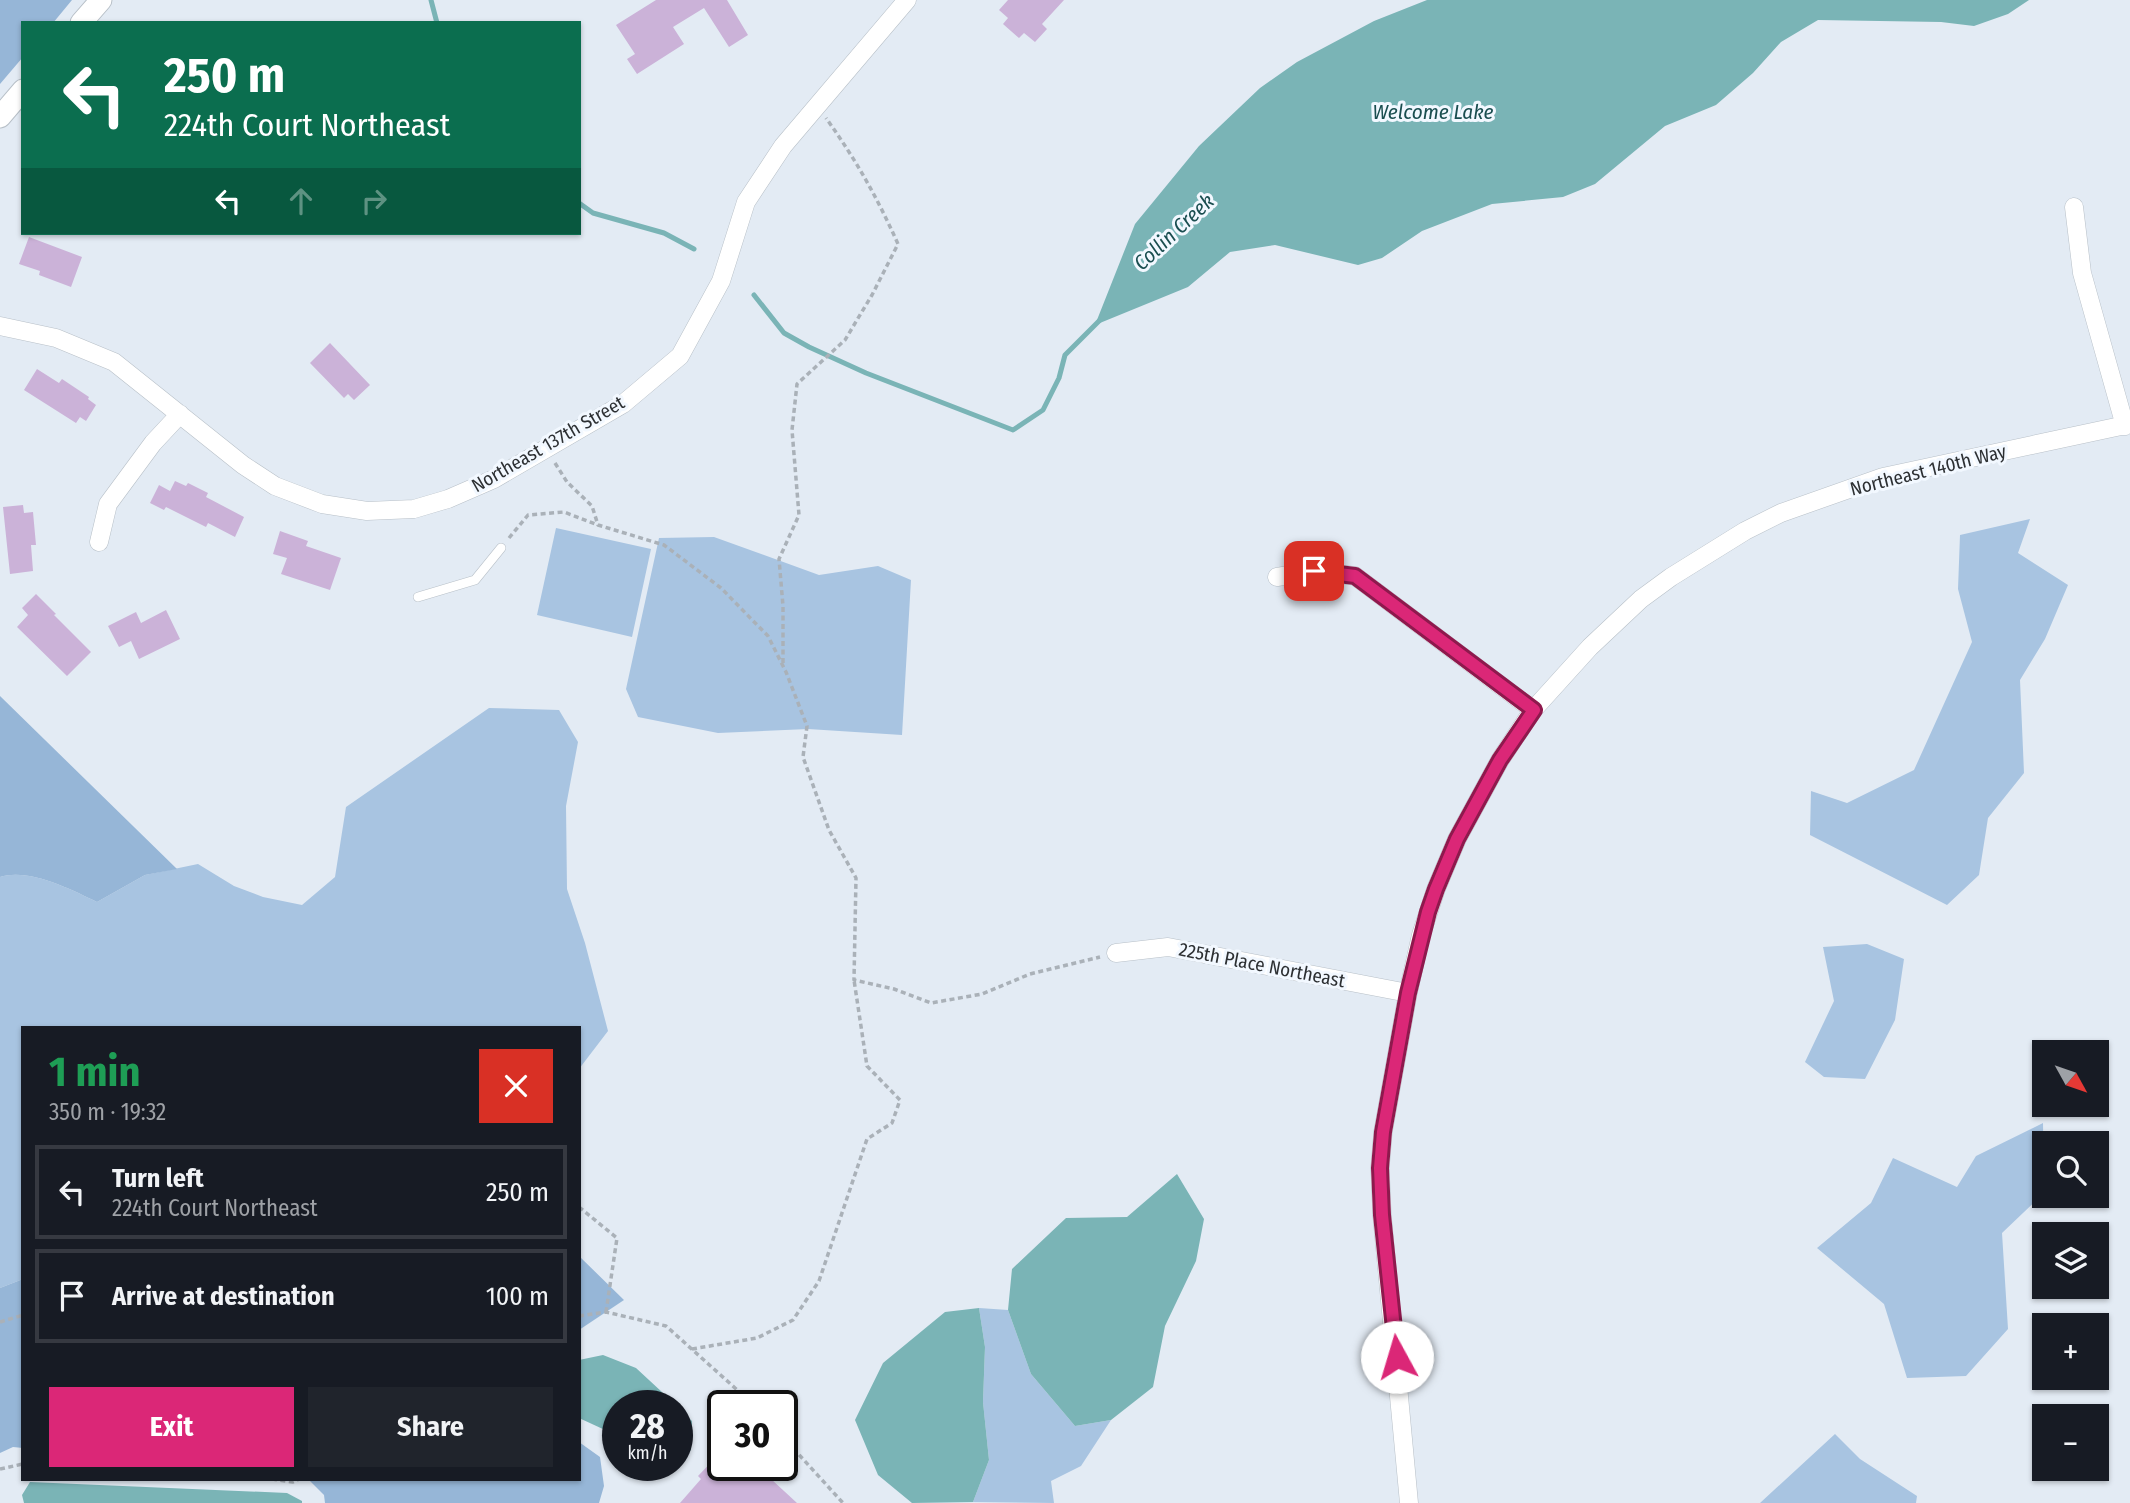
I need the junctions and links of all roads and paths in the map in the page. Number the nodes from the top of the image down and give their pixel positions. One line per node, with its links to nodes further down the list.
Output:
1 (101, 0): 3 (street)
2 (907, 0): 5 (street, Northeast 137th Street)
3 (83, 21)
4 (21, 92): 6 (street)
5 (817, 106): 11 (street, Northeast 137th Street); 17 (path)
6 (0, 117)
7 (2074, 207): 10 (street)
8 (0, 326): 9 (street, Northeast 137th Street)
9 (180, 414): 11 (street, Northeast 137th Street); 13 (street)
10 (2127, 425): 18 (street, Northeast 140th Way)
11 (547, 449): 12 (path)
12 (598, 525): 14 (path); 17 (path)
13 (99, 542)
14 (501, 548): 16 (lane)
15 (1277, 577): 18 (street)
16 (418, 597)
17 (783, 666): 20 (path)
18 (1534, 710): 21 (street, Northeast 140th Way)
19 (1116, 953): 20 (path); 21 (street, 225th Place Northeast)
20 (854, 980): 27 (path)
21 (1408, 993): 33 (street, Northeast 140th Way)
22 (581, 1209): 23 (path)
23 (606, 1312): 25 (path); 27 (path)
24 (21, 1316): 26 (path)
25 (581, 1316)
26 (0, 1322)
27 (692, 1349): 28 (path)
28 (737, 1390)
29 (798, 1454): 32 (path)
30 (21, 1464): 31 (path)
31 (0, 1469)
32 (843, 1503)
33 (1409, 1503)

